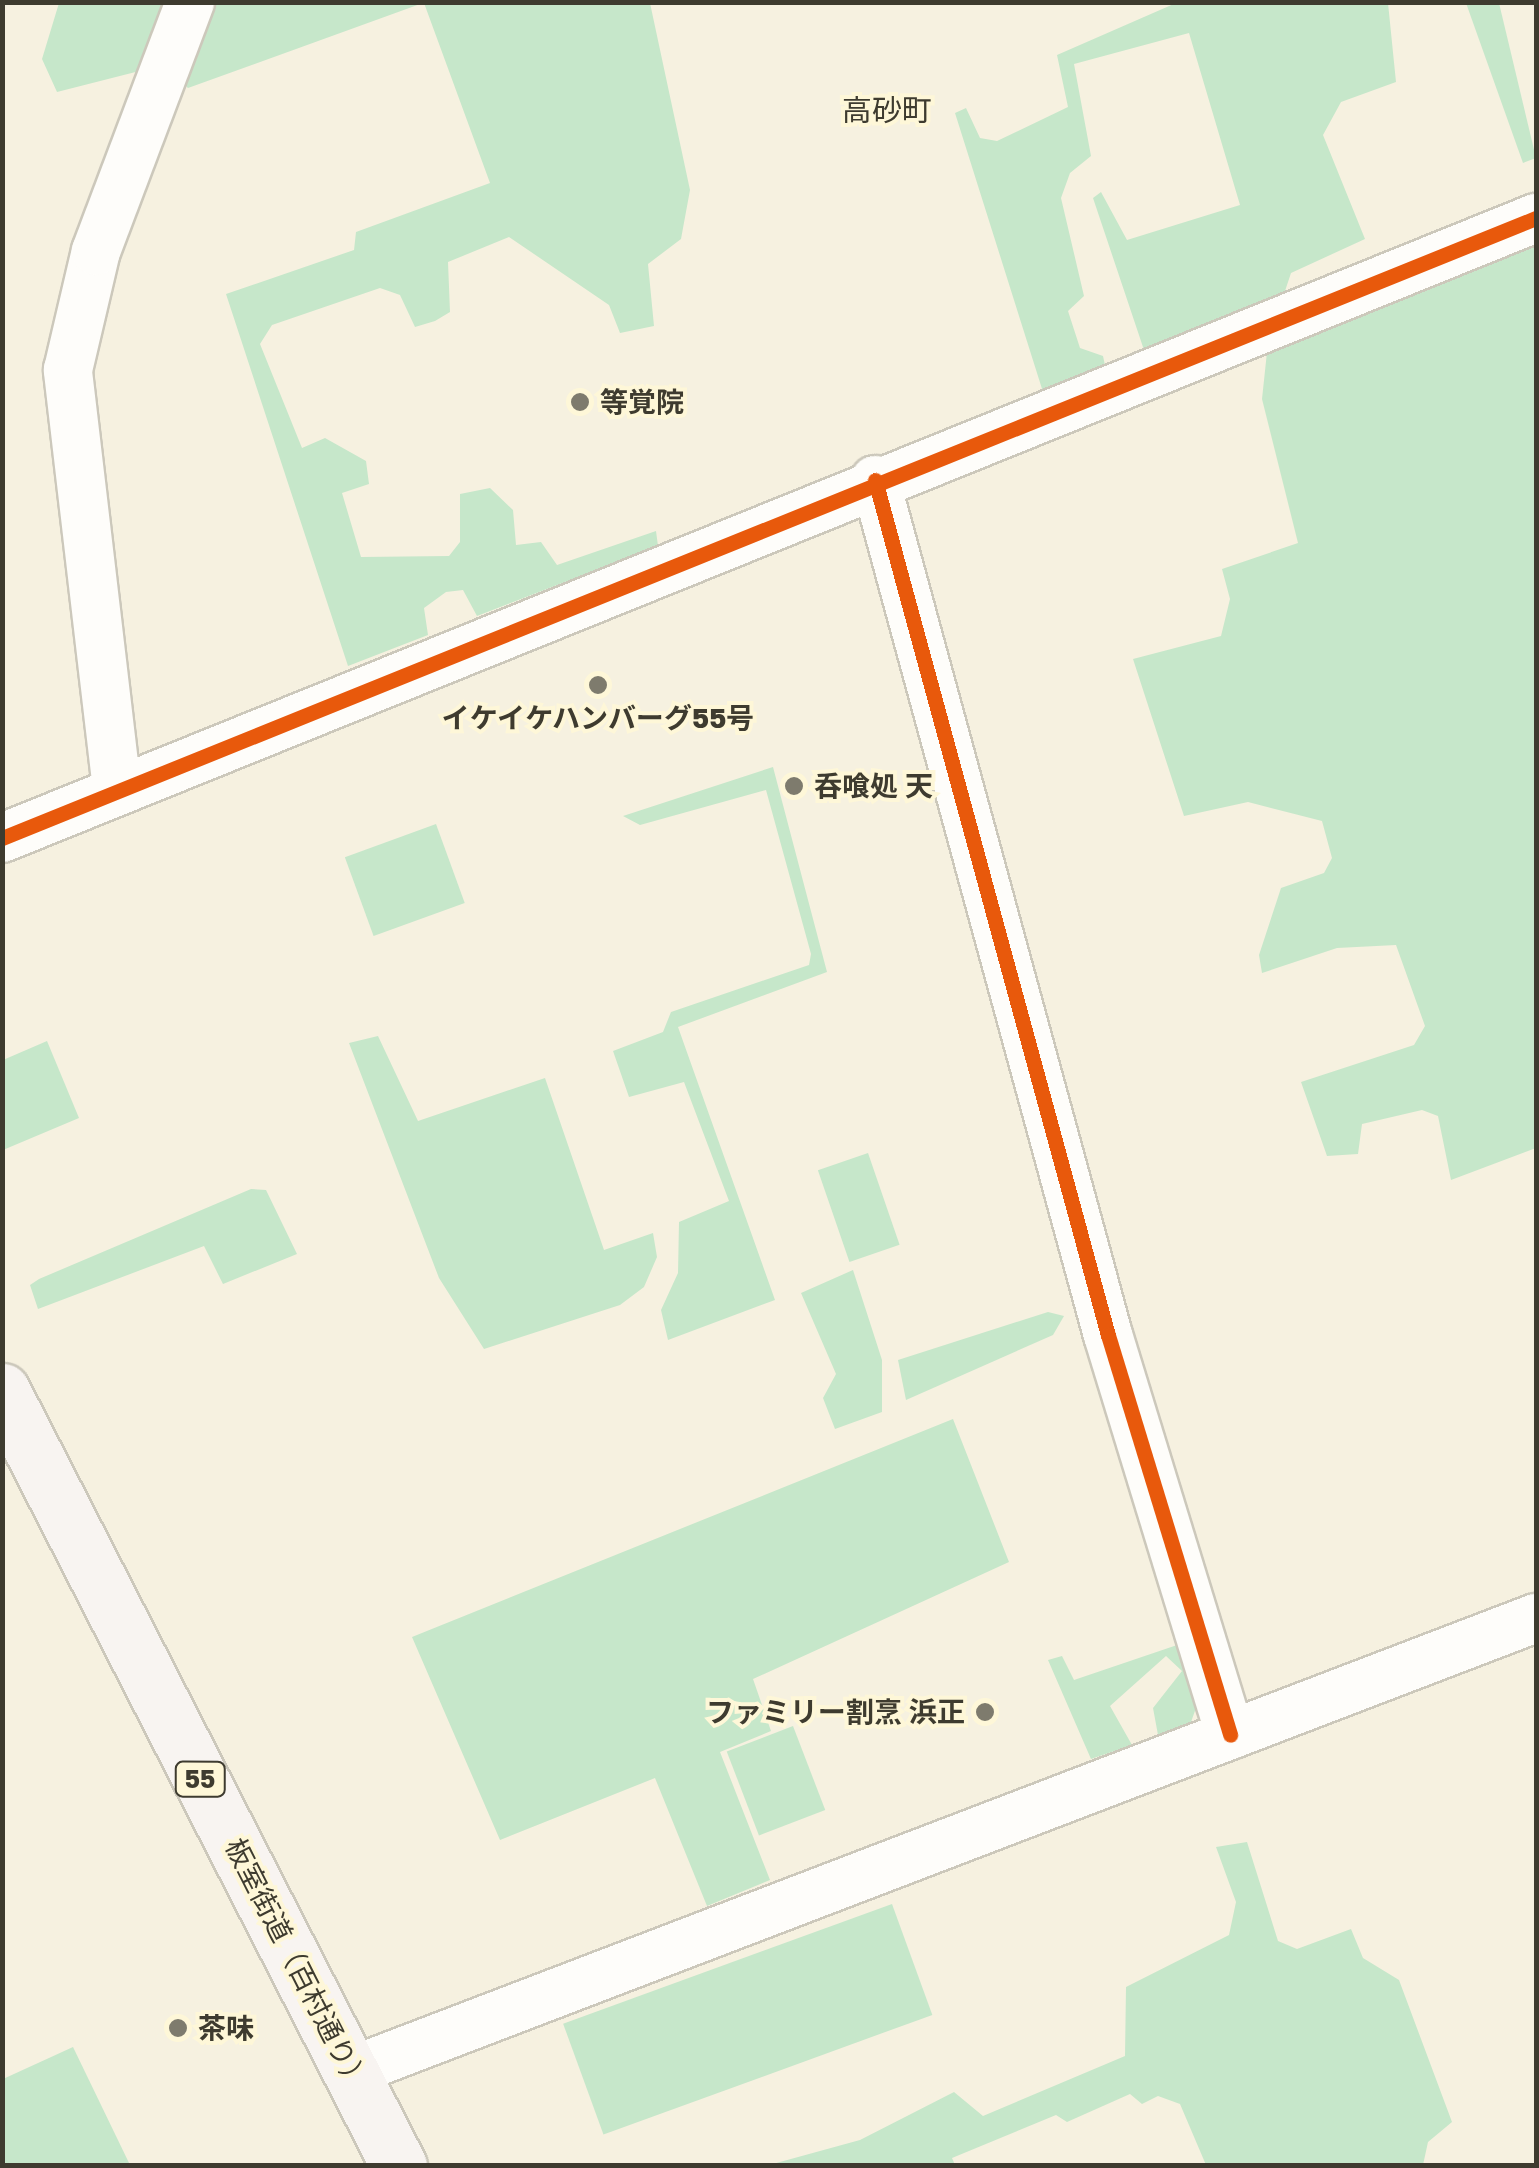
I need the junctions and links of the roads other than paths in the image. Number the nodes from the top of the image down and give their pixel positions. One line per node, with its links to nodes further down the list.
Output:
1 (190, 2): 4 (street)
2 (1536, 218): 3 (street)
3 (875, 480): 4 (street); 8 (street)
4 (117, 788): 5 (street)
5 (2, 838)
6 (2, 1391): 9 (main road, 板室街道（百村通り） / 55)
7 (1536, 1618): 8 (street)
8 (1230, 1735): 9 (street)
9 (352, 2070): 10 (main road, 板室街道（百村通り） / 55)
10 (400, 2166)

